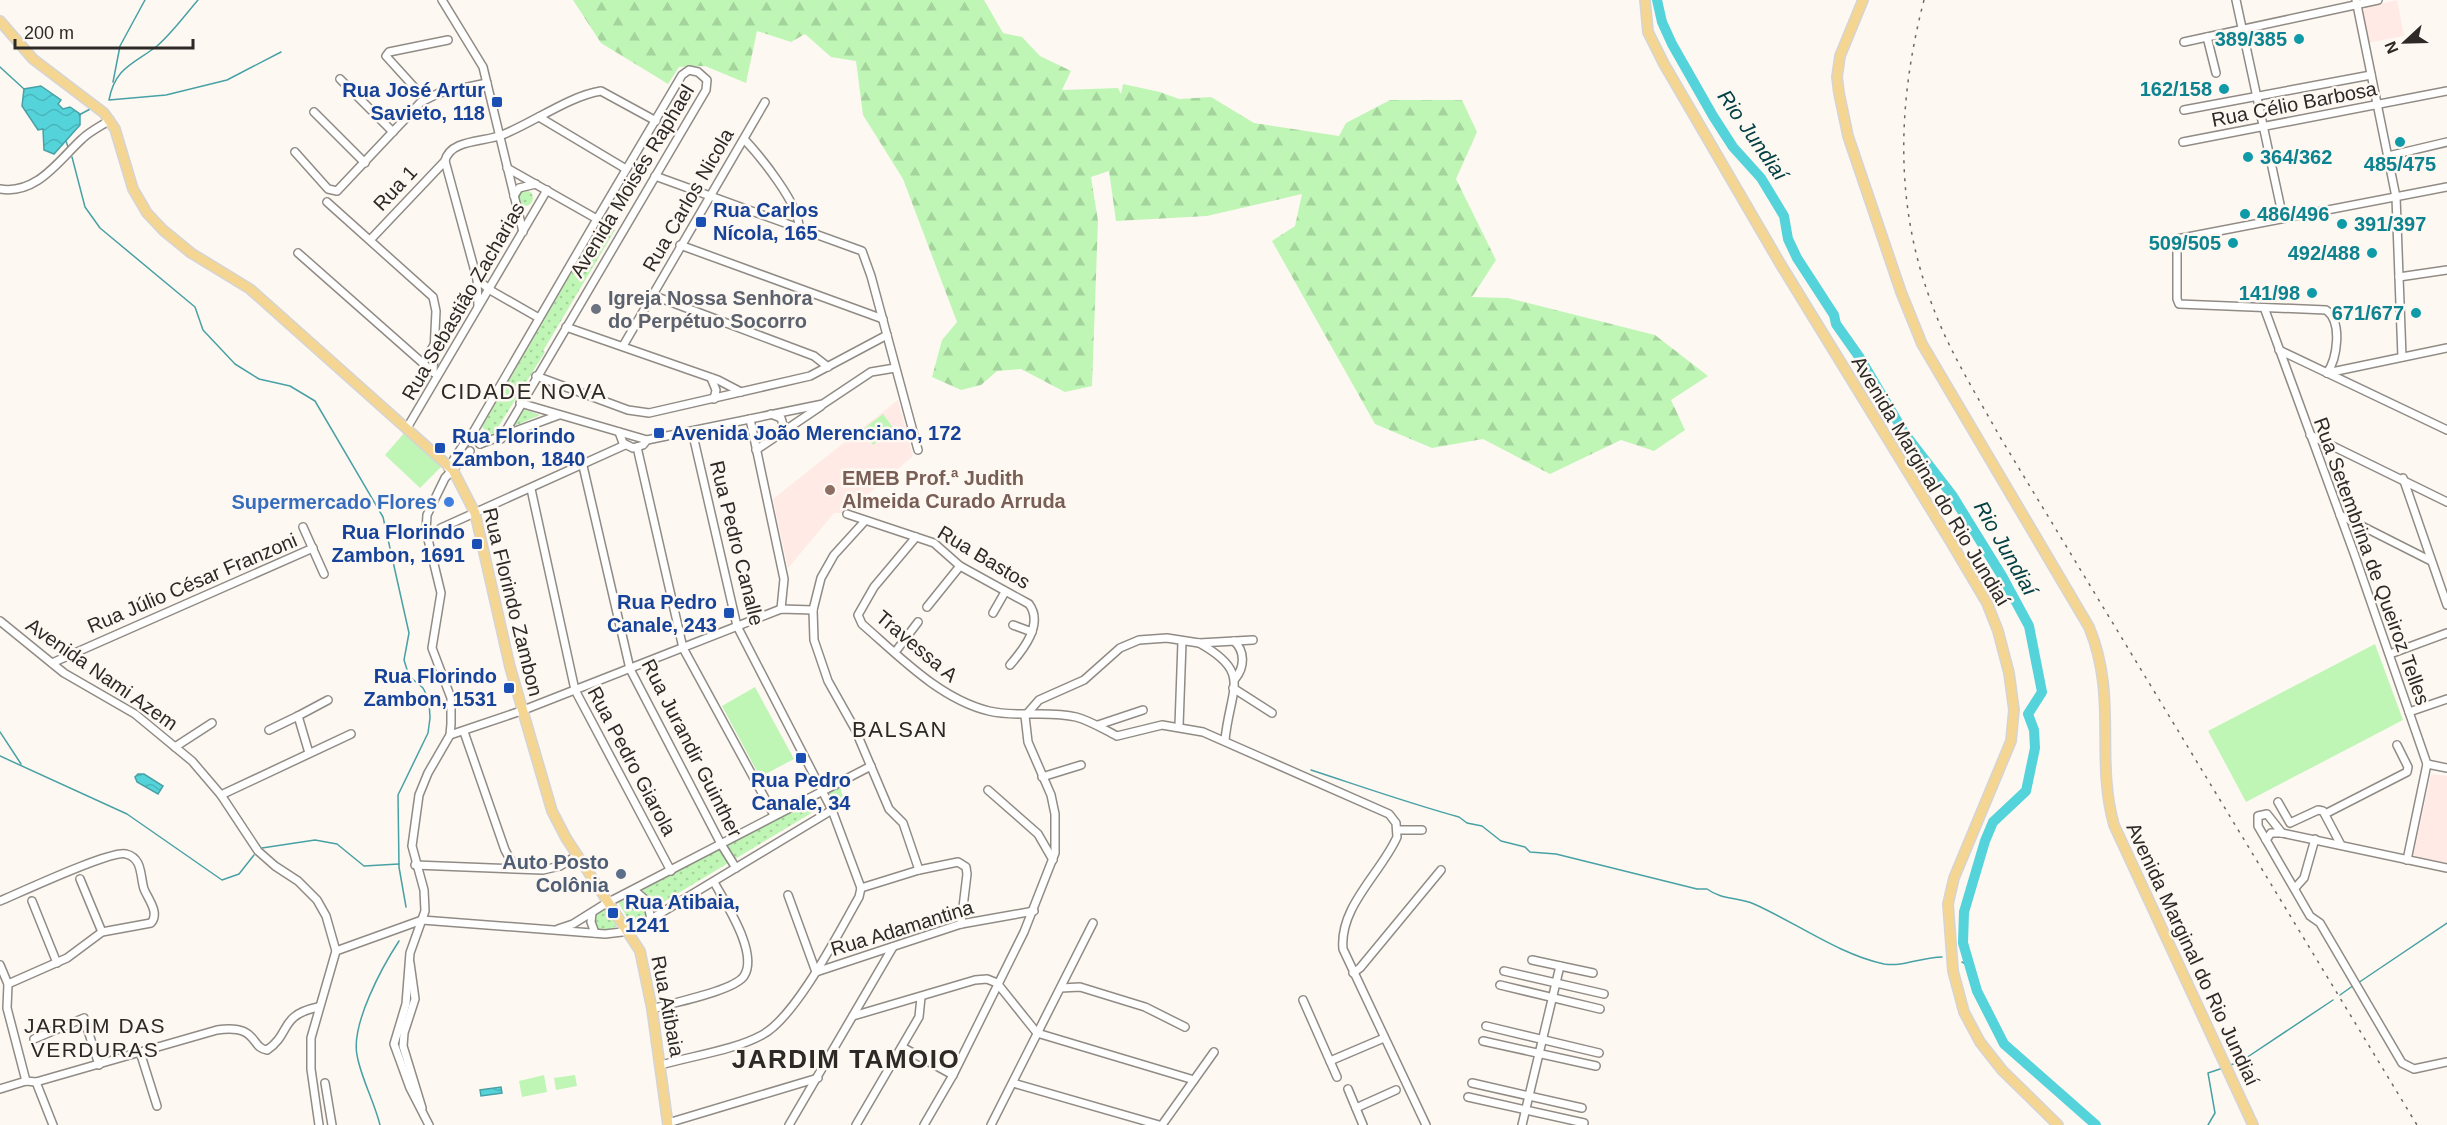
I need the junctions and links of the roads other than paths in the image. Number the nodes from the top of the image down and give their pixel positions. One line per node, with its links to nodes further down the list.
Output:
1 (441, 0): 15 (street)
2 (1645, 0): 285 (main road, Avenida Marginal do Rio Jundiaí)
3 (1863, 0): 286 (main road, Avenida Marginal do Rio Jundiaí)
4 (2236, 0): 8 (street)
5 (2378, 0): 6 (street)
6 (2356, 2): 8 (street); 13 (street)
7 (0, 21): 24 (main road)
8 (2243, 30): 9 (street); 17 (street)
9 (2207, 37): 11 (street); 12 (street)
10 (448, 40): 18 (street)
11 (2184, 42)
12 (2216, 73)
13 (2371, 75): 17 (street); 20 (street)
14 (340, 79): 27 (street)
15 (488, 83): 18 (street); 28 (street)
16 (2447, 91): 20 (street, Rua Célio Barbosa)
17 (2257, 97): 21 (street); 26 (street)
18 (425, 99): 27 (street)
19 (765, 102): 29 (street, Rua Carlos Nicola)
20 (2377, 104): 26 (street, Rua Célio Barbosa); 33 (street)
21 (2184, 110)
22 (314, 112): 35 (street)
23 (539, 117): 25 (street, Rua 1); 28 (street, Rua 1); 37 (street)
24 (110, 120): 41 (street); 84 (main road, Rua Florindo Zambon)
25 (656, 121): 37 (street, Avenida Moisés Raphael); 38 (street, Avenida Moisés Raphael)
26 (2263, 126): 30 (street, Rua Célio Barbosa); 47 (street)
27 (393, 132): 35 (street)
28 (500, 136): 34 (street, Rua 1); 36 (street)
29 (744, 139): 43 (street, Rua Carlos Nicola); 49 (street)
30 (2183, 142)
31 (2447, 142): 33 (street)
32 (295, 152): 35 (street)
33 (2388, 156): 45 (street)
34 (445, 161): 51 (street, Rua 1); 56 (street)
35 (365, 163)
36 (507, 168): 39 (street, Avenida Moisés Raphael); 44 (street)
37 (626, 169): 48 (street, Avenida Moisés Raphael)
38 (655, 176): 43 (street); 63 (street, Avenida Moisés Raphael)
39 (536, 184): 42 (street, Avenida Moisés Raphael); 44 (street)
40 (2447, 187): 45 (street)
41 (0, 189)
42 (547, 190): 48 (street, Avenida Moisés Raphael); 50 (street, Rua Sebastião Zacharias)
43 (711, 195): 49 (street); 52 (street, Rua Carlos Nicola)
44 (514, 197): 50 (street)
45 (2396, 197): 47 (street); 55 (street)
46 (327, 202): 51 (street)
47 (2283, 218): 59 (street)
48 (597, 219): 61 (street, Avenida Moisés Raphael)
49 (799, 228): 62 (street)
50 (523, 232): 57 (street, Rua Sebastião Zacharias)
51 (370, 239): 65 (street)
52 (681, 245): 58 (street, Rua Carlos Nicola); 62 (street)
53 (298, 253): 70 (street)
54 (2447, 270): 55 (street)
55 (2399, 276): 69 (street)
56 (477, 279): 57 (street); 60 (street)
57 (490, 290): 60 (street, Rua Sebastião Zacharias); 61 (street)
58 (652, 295): 66 (street, Rua Carlos Nicola); 71 (street)
59 (2265, 310): 68 (street, Rua Setembrina de Queiroz Telles); 73 (street)
60 (477, 313): 74 (street, Rua Sebastião Zacharias)
61 (539, 318): 90 (street, Avenida Moisés Raphael)
62 (883, 319): 64 (street)
63 (566, 327): 66 (street); 75 (street, Avenida Moisés Raphael)
64 (887, 335): 71 (street); 72 (street)
65 (434, 345): 70 (street); 74 (street)
66 (623, 346): 76 (street)
67 (2447, 348): 69 (street)
68 (2279, 350): 73 (street); 89 (street, Rua Setembrina de Queiroz Telles)
69 (2402, 357): 73 (street)
70 (423, 363): 74 (street)
71 (828, 367): 77 (street)
72 (895, 368): 80 (street); 98 (street)
73 (2327, 373): 86 (street)
74 (436, 375): 84 (street, Rua Sebastião Zacharias)
75 (536, 376): 78 (street); 79 (street, Avenida Moisés Raphael)
76 (711, 378): 77 (street); 78 (street)
77 (741, 392): 78 (street)
78 (714, 399)
79 (520, 403): 82 (street); 91 (street, Avenida Moisés Raphael)
80 (823, 404): 81 (street); 87 (street)
81 (771, 414): 83 (street); 87 (street)
82 (560, 415): 88 (street); 91 (street)
83 (750, 419): 85 (street); 97 (street)
84 (407, 428): 100 (main road, Rua Florindo Zambon)
85 (692, 430): 92 (street); 126 (street, Rua Pedro Canalle)
86 (2447, 430)
87 (785, 431): 97 (street)
88 (619, 432): 92 (street); 94 (street)
89 (2310, 435): 101 (street); 106 (street, Rua Setembrina de Queiroz Telles)
90 (471, 436): 93 (street); 96 (street)
91 (501, 439): 93 (street)
92 (647, 440): 95 (street)
93 (480, 444): 96 (street)
94 (625, 445): 95 (street); 99 (street)
95 (637, 447): 133 (street)
96 (468, 448): 100 (street)
97 (756, 450): 120 (street)
98 (918, 450)
99 (583, 466): 102 (street); 138 (street, Rua Jurandir Guinther)
100 (449, 470): 104 (main road, Rua Florindo Zambon); 108 (street)
101 (2403, 478): 103 (street); 114 (street)
102 (531, 489): 104 (street); 141 (street, Rua Pedro Giarola)
103 (2447, 502)
104 (475, 513): 110 (street); 145 (main road, Rua Florindo Zambon)
105 (847, 514): 107 (street, Rua Bastos)
106 (2340, 515): 114 (street); 135 (street, Rua Setembrina de Queiroz Telles)
107 (864, 522): 111 (street, Rua Bastos); 121 (street)
108 (426, 523): 110 (street); 112 (street)
109 (303, 526): 113 (street)
110 (441, 528): 112 (street)
111 (916, 537): 115 (street, Rua Bastos); 134 (street, Travessa A)
112 (428, 539): 156 (street)
113 (313, 549): 116 (street); 136 (street, Rua Júlio César Franzoni)
114 (2431, 561): 118 (street)
115 (960, 566): 117 (street, Rua Bastos); 119 (street)
116 (324, 574)
117 (1005, 592): 122 (street); 127 (street, Rua Bastos)
118 (2447, 605)
119 (927, 607)
120 (781, 609): 121 (street); 126 (street)
121 (813, 610): 163 (street)
122 (993, 613)
123 (0, 621): 136 (street, Avenida Nami Azem)
124 (918, 622): 134 (street)
125 (1013, 625): 127 (street)
126 (737, 626): 133 (street); 166 (street, Rua Pedro Canalle)
127 (1032, 632): 137 (street)
128 (2447, 633): 135 (street)
129 (1253, 640): 130 (street)
130 (1234, 641): 132 (street); 139 (street)
131 (1182, 642): 132 (street); 149 (street); 152 (street)
132 (1199, 643): 139 (street)
133 (683, 648): 138 (street); 172 (street)
134 (896, 651): 149 (street, Travessa A)
135 (2390, 654): 146 (street, Rua Setembrina de Queiroz Telles)
136 (52, 663): 159 (street, Avenida Nami Azem)
137 (1010, 665)
138 (630, 669): 141 (street); 180 (street, Rua Jurandir Guinther)
139 (1235, 679): 140 (street)
140 (1233, 688): 147 (street); 157 (street)
141 (575, 690): 145 (street); 191 (street, Rua Pedro Giarola)
142 (328, 699): 148 (street)
143 (2447, 699): 146 (street)
144 (1143, 710): 151 (street)
145 (521, 711): 154 (street); 182 (main road, Rua Florindo Zambon)
146 (2409, 712): 161 (street, Rua Setembrina de Queiroz Telles)
147 (1272, 713)
148 (298, 716): 153 (street); 160 (street)
149 (1025, 716): 151 (street, Travessa A); 165 (street)
150 (212, 723): 159 (street)
151 (1098, 725): 152 (street, Travessa A)
152 (1179, 726): 157 (street, Travessa A)
153 (270, 730)
154 (464, 732): 156 (street); 186 (street)
155 (351, 734): 160 (street)
156 (450, 735): 185 (street)
157 (1225, 740): 173 (street, Travessa A)
158 (2397, 745): 171 (street)
159 (175, 747): 168 (street, Avenida Nami Azem)
160 (309, 753): 168 (street)
161 (2427, 764): 164 (street); 184 (street)
162 (1081, 765): 165 (street)
163 (871, 766): 166 (street); 189 (street)
164 (2447, 768)
165 (1042, 777): 183 (street)
166 (822, 790): 170 (street, Rua Pedro Canalle); 172 (street)
167 (988, 790): 183 (street)
168 (220, 795): 212 (street, Avenida Nami Azem)
169 (2278, 802): 171 (street)
170 (832, 810): 187 (street); 194 (street, Rua Pedro Canalle)
171 (2325, 813): 176 (street)
172 (774, 815): 180 (street)
173 (1398, 830): 174 (street); 221 (street)
174 (1422, 830)
175 (2282, 833): 177 (street); 178 (street); 178 (street)
176 (2335, 833): 179 (street); 181 (street)
177 (2315, 839): 179 (street); 195 (street)
178 (2266, 840): 195 (street)
179 (2330, 843): 181 (street)
180 (721, 844): 187 (street, Rua Jurandir Guinther); 191 (street)
181 (2341, 845): 184 (street)
182 (578, 855): 186 (street); 200 (main road, Rua Florindo Zambon)
183 (1053, 860): 201 (street)
184 (2407, 860): 188 (street)
185 (415, 865): 186 (street); 204 (street)
186 (515, 868)
187 (736, 868): 193 (street)
188 (2447, 868)
189 (919, 870): 194 (street); 205 (street)
190 (1441, 870): 221 (street)
191 (671, 871): 196 (street)
192 (80, 879): 209 (street)
193 (714, 882): 203 (street); 233 (street)
194 (861, 888): 213 (street)
195 (2295, 888): 249 (street)
196 (635, 891): 200 (street); 203 (street)
197 (788, 895): 220 (street)
198 (0, 901): 209 (street)
199 (32, 901): 215 (street)
200 (609, 902): 202 (street); 208 (main road, Rua Atibaia)
201 (1034, 911): 205 (street, Rua Adamantina); 223 (street)
202 (592, 913): 207 (street); 210 (street)
203 (651, 919): 208 (street)
204 (422, 920): 207 (street); 212 (street); 276 (street)
205 (961, 924): 211 (street, Rua Adamantina)
206 (1093, 924): 227 (street)
207 (556, 930): 210 (street)
208 (628, 930): 210 (street); 233 (main road, Rua Atibaia)
209 (102, 932): 215 (street)
210 (595, 933)
211 (893, 947): 216 (street, Rua Adamantina); 235 (street)
212 (336, 951): 232 (street)
213 (824, 958): 216 (street); 220 (street)
214 (1532, 960): 218 (street)
215 (57, 963): 225 (street)
216 (840, 964): 220 (street, Rua Adamantina)
217 (0, 965): 225 (street)
218 (1560, 966): 222 (street); 224 (street)
219 (1504, 971): 224 (street)
220 (816, 972): 251 (street)
221 (1353, 973): 239 (street)
222 (1593, 973)
223 (997, 982): 230 (street); 238 (street); 253 (street)
224 (1555, 983): 228 (street); 229 (street)
225 (8, 984): 257 (street)
226 (1500, 985): 229 (street)
227 (1061, 988): 237 (street); 238 (street)
228 (1604, 994)
229 (1552, 997): 234 (street); 241 (street)
230 (921, 998): 235 (street); 243 (street)
231 (1303, 1000): 248 (street)
232 (318, 1007): 244 (street); 274 (street)
233 (652, 1009): 251 (main road, Rua Atibaia)
234 (1600, 1009)
235 (853, 1016): 255 (street)
236 (1486, 1026): 241 (street)
237 (1185, 1027)
238 (1037, 1033): 256 (street); 260 (street)
239 (1384, 1038): 248 (street); 283 (street)
240 (34, 1039): 250 (street)
241 (1541, 1039): 246 (street); 247 (street)
242 (1483, 1041): 246 (street)
243 (902, 1047): 253 (street); 278 (street)
244 (140, 1052): 250 (street); 267 (street)
245 (1214, 1052): 256 (street)
246 (1538, 1053): 252 (street); 265 (street)
247 (1599, 1053)
248 (1330, 1061): 254 (street)
249 (2447, 1062)
250 (99, 1065): 258 (street)
251 (661, 1065): 272 (main road, Rua Atibaia)
252 (1596, 1066)
253 (953, 1075): 279 (street)
254 (1338, 1077)
255 (818, 1078): 272 (street); 277 (street)
256 (1194, 1080): 281 (street)
257 (26, 1081): 258 (street); 262 (street)
258 (36, 1082): 273 (street)
259 (325, 1083): 275 (street)
260 (1013, 1083): 280 (street); 281 (street)
261 (1472, 1083): 265 (street)
262 (0, 1089)
263 (1348, 1089): 269 (street)
264 (1396, 1090): 269 (street)
265 (1528, 1096): 268 (street); 270 (street)
266 (1468, 1097): 270 (street)
267 (157, 1106)
268 (1582, 1107)
269 (1356, 1108): 282 (street)
270 (1525, 1111): 271 (street); 284 (street)
271 (1584, 1123)
272 (668, 1124)
273 (53, 1125)
274 (319, 1125)
275 (332, 1125)
276 (429, 1125)
277 (789, 1125)
278 (856, 1125)
279 (925, 1125)
280 (991, 1125)
281 (1161, 1125)
282 (1363, 1125)
283 (1426, 1125)
284 (1522, 1125)
285 (2058, 1125)
286 (2253, 1125)

